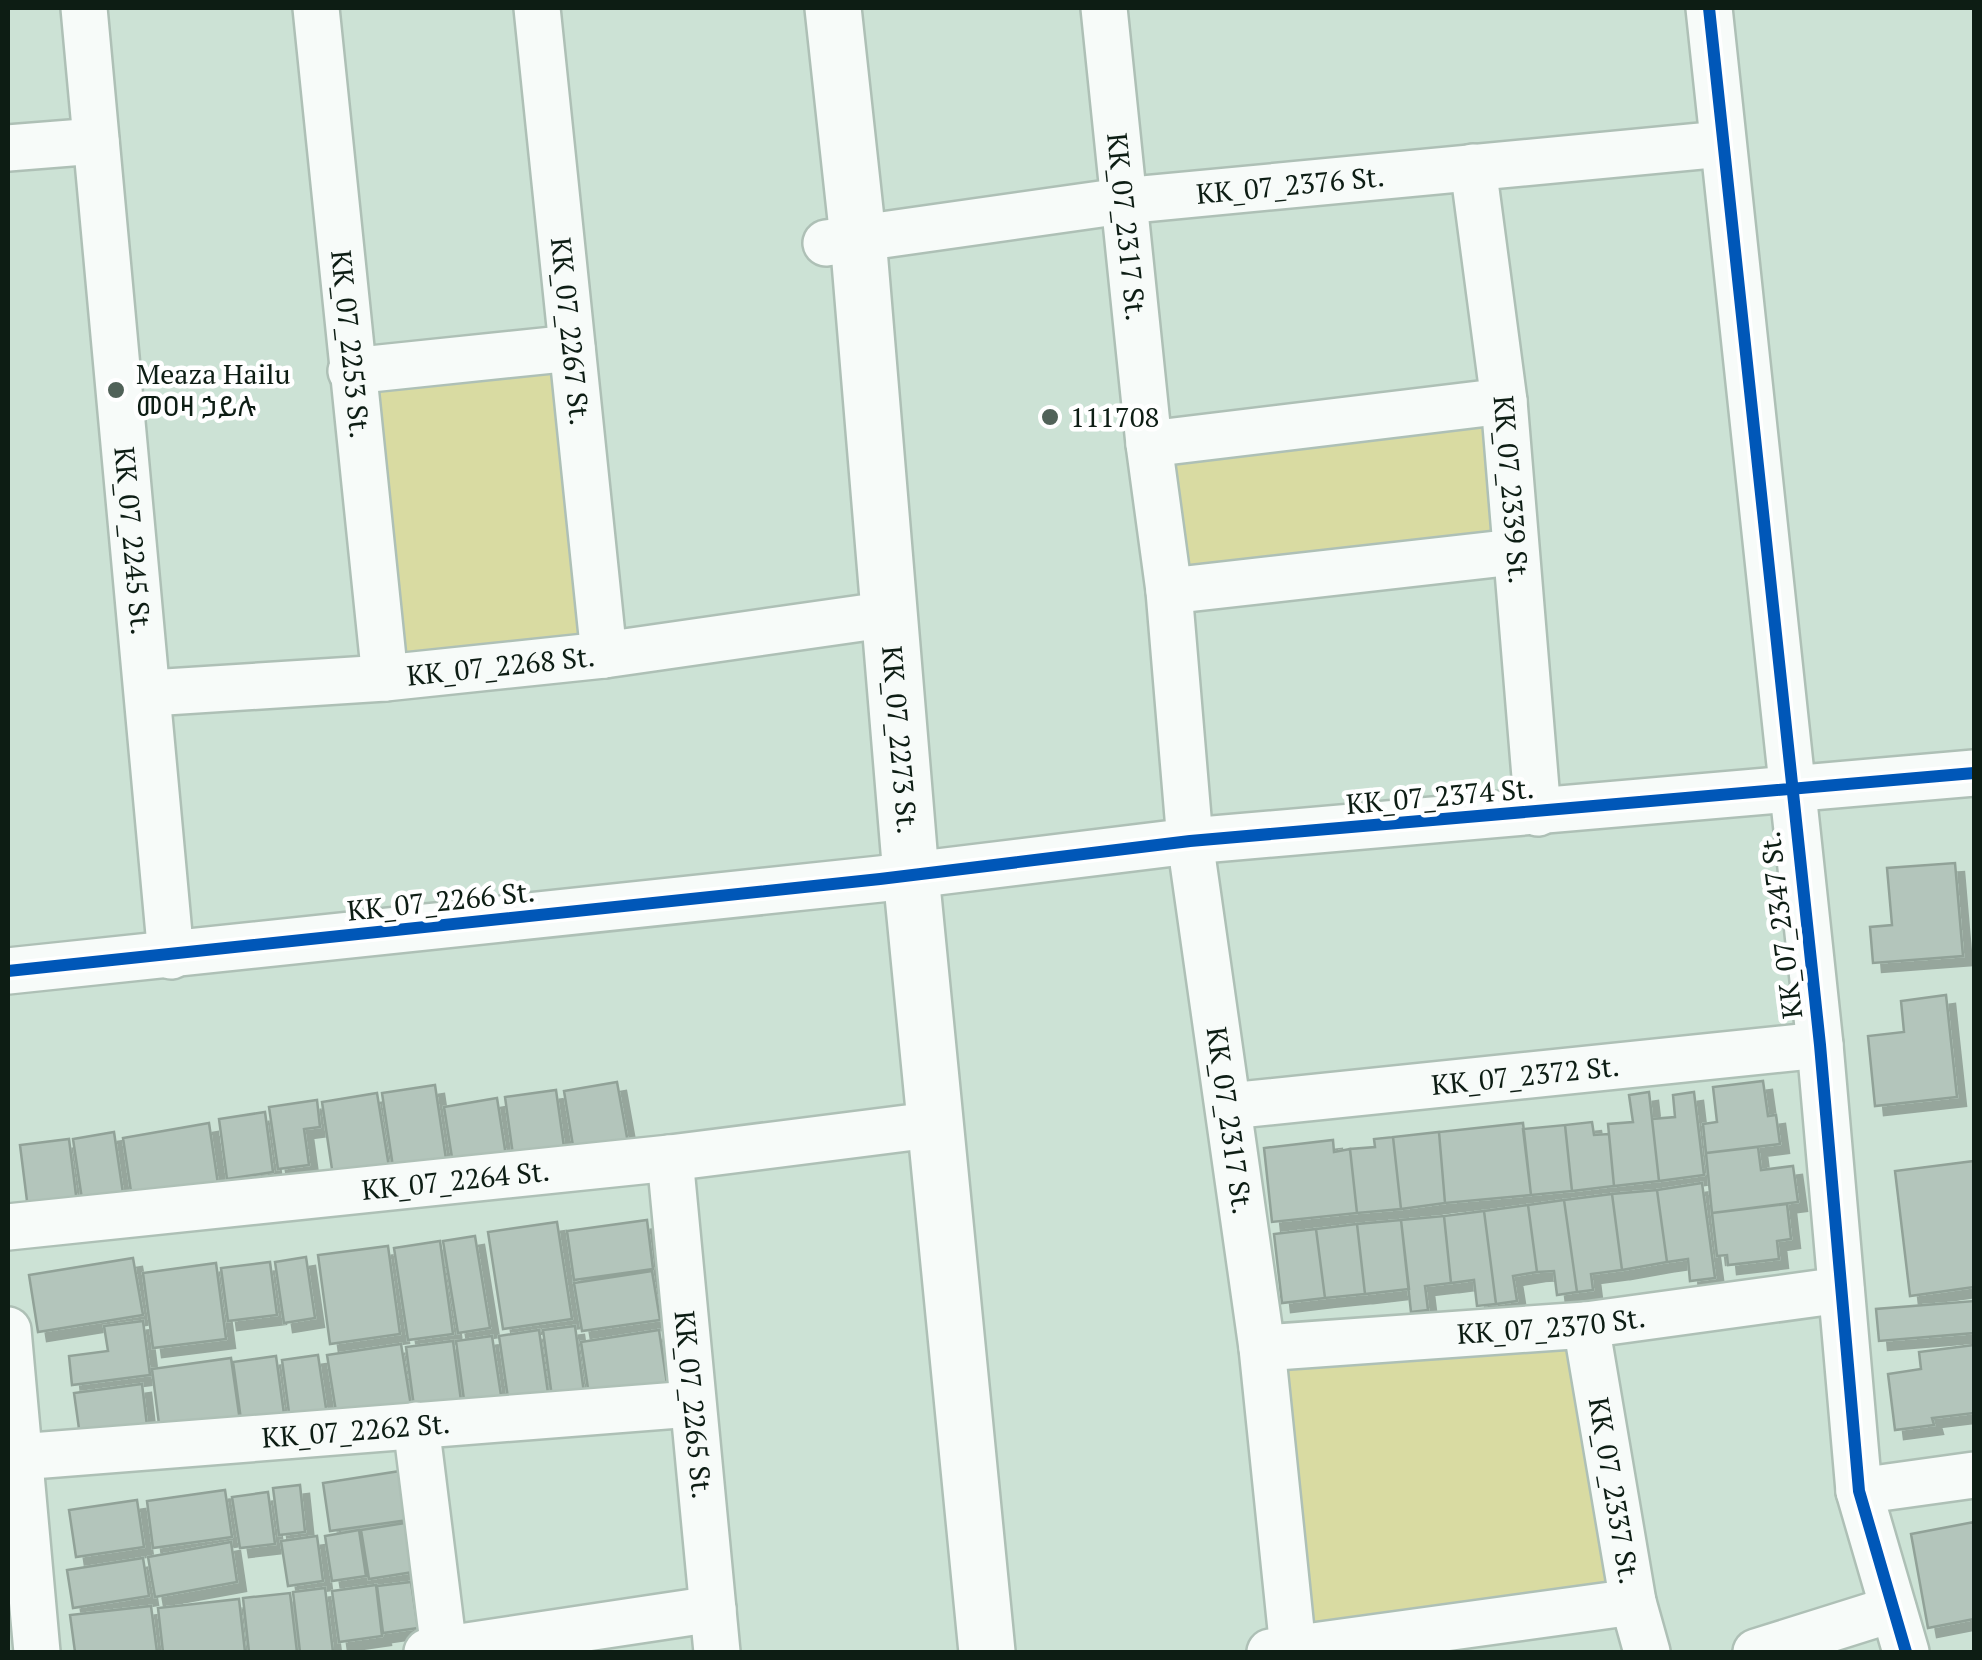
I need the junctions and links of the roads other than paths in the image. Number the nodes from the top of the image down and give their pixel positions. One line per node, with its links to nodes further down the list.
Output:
1 (84, 8): 8 (street, KK_07_2245 St.)
2 (316, 8): 15 (street, KK_07_2253 St.)
3 (537, 8): 14 (street, KK_07_2267 St.)
4 (799, 8): 13 (main road, KK_07_2273 St.)
5 (832, 8): 13 (main road, KK_07_2273 St.)
6 (1104, 8): 12 (street, KK_07_2317 St.)
7 (1709, 8): 9 (street, KK_07_2347 St.)
8 (96, 141): 10 (street); 23 (street, KK_07_2245 St.)
9 (1722, 144): 11 (street, KK_07_2376 St.); 25 (street, KK_07_2347 St.)
10 (8, 148)
11 (1473, 167): 12 (street, KK_07_2376 St.); 16 (street, KK_07_2339 St.)
12 (1122, 201): 13 (street, KK_07_2376 St.); 17 (street, KK_07_2317 St.)
13 (842, 240): 20 (main road, KK_07_2273 St.)
14 (572, 348): 15 (street); 21 (street, KK_07_2267 St.)
15 (350, 371): 22 (street, KK_07_2253 St.)
16 (1504, 401): 17 (street); 18 (street, KK_07_2339 St.)
17 (1149, 444): 19 (street, KK_07_2317 St.)
18 (1514, 552): 19 (street); 26 (street, KK_07_2339 St.)
19 (1169, 590): 27 (street, KK_07_2317 St.)
20 (872, 617): 21 (street, KK_07_2268 St.); 28 (main road, KK_07_2273 St.)
21 (604, 655): 22 (street, KK_07_2268 St.)
22 (386, 678): 23 (street, KK_07_2268 St.)
23 (150, 693): 29 (street, KK_07_2245 St.)
24 (1974, 773): 25 (street, KK_07_2374 St.)
25 (1790, 792): 26 (street, KK_07_2374 St.); 31 (street, KK_07_2347 St.)
26 (1538, 813): 27 (street, KK_07_2374 St.)
27 (1190, 840): 28 (street, KK_07_2374 St.); 32 (street, KK_07_2317 St.)
28 (895, 877): 29 (street, KK_07_2266 St.); 33 (main road, KK_07_2273 St.)
29 (170, 956): 30 (street, KK_07_2266 St.)
30 (8, 972)
31 (1820, 1045): 32 (street, KK_07_2372 St.); 36 (street, KK_07_2347 St.)
32 (1230, 1106): 40 (street, KK_07_2317 St.)
33 (919, 1126): 34 (street, KK_07_2264 St.); 53 (main road, KK_07_2273 St.); 54 (main road, KK_07_2273 St.)
34 (670, 1158): 35 (street, KK_07_2264 St.); 41 (street, KK_07_2265 St.)
35 (8, 1227)
36 (1840, 1290): 37 (street, KK_07_2370 St.); 45 (street, KK_07_2347 St.)
37 (1586, 1325): 40 (street, KK_07_2370 St.); 47 (street, KK_07_2337 St.)
38 (8, 1330): 39 (street)
39 (8, 1343): 43 (street)
40 (1262, 1348): 51 (street, KK_07_2317 St.)
41 (690, 1404): 42 (street, KK_07_2262 St.); 49 (street, KK_07_2265 St.)
42 (416, 1425): 43 (street, KK_07_2262 St.); 50 (street)
43 (19, 1457): 46 (street)
44 (1974, 1475): 45 (street)
45 (1859, 1491): 48 (street, KK_07_2347 St.)
46 (15, 1527): 52 (street)
47 (1633, 1602): 51 (street); 55 (street, KK_07_2337 St.)
48 (1893, 1609): 56 (street); 57 (street, KK_07_2347 St.)
49 (715, 1631): 50 (street)
50 (436, 1651)
51 (1281, 1651)
52 (37, 1652)
53 (952, 1652)
54 (987, 1652)
55 (1646, 1652)
56 (1756, 1652)
57 (1906, 1652)

